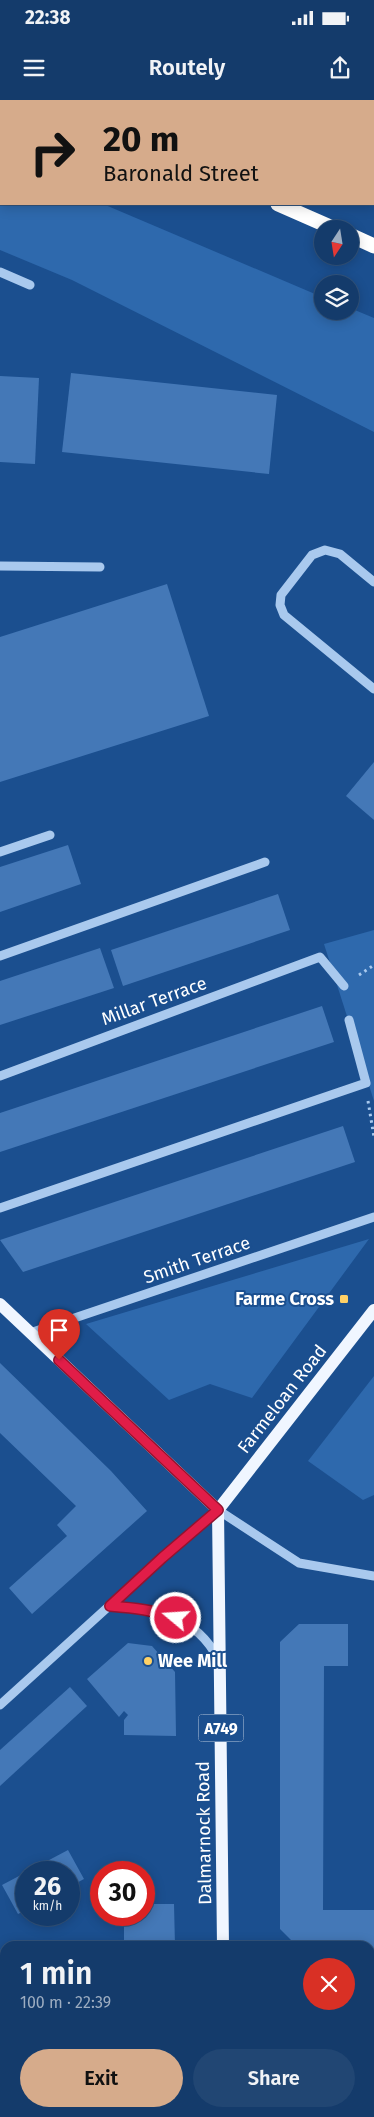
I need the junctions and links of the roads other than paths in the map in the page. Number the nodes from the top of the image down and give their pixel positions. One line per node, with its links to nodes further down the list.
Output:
1 (280, 205): 2 (highway)
2 (314, 220)
3 (359, 239): 4 (highway)
4 (374, 246)
5 (0, 272): 6 (street)
6 (30, 285)
7 (0, 566): 8 (street)
8 (100, 567)
9 (374, 582): 10 (street)
10 (374, 689)
11 (50, 835): 12 (street)
12 (0, 852)
13 (265, 862): 14 (street)
14 (0, 956)
15 (344, 986): 17 (street, Millar Terrace)
16 (350, 1020): 18 (street)
17 (0, 1076)
18 (0, 1208)
19 (374, 1217): 22 (street, Smith Terrace)
20 (0, 1304): 22 (main road)
21 (374, 1310): 23 (main road, Farmeloan Road)
22 (30, 1333): 23 (main road)
23 (218, 1510): 24 (street); 25 (street); 26 (main road, Dalmarnock Road / A749)
24 (374, 1576)
25 (110, 1606): 26 (street); 27 (street)
26 (220, 1664): 28 (main road, Dalmarnock Road / A749)
27 (2, 1700)
28 (223, 1941)

